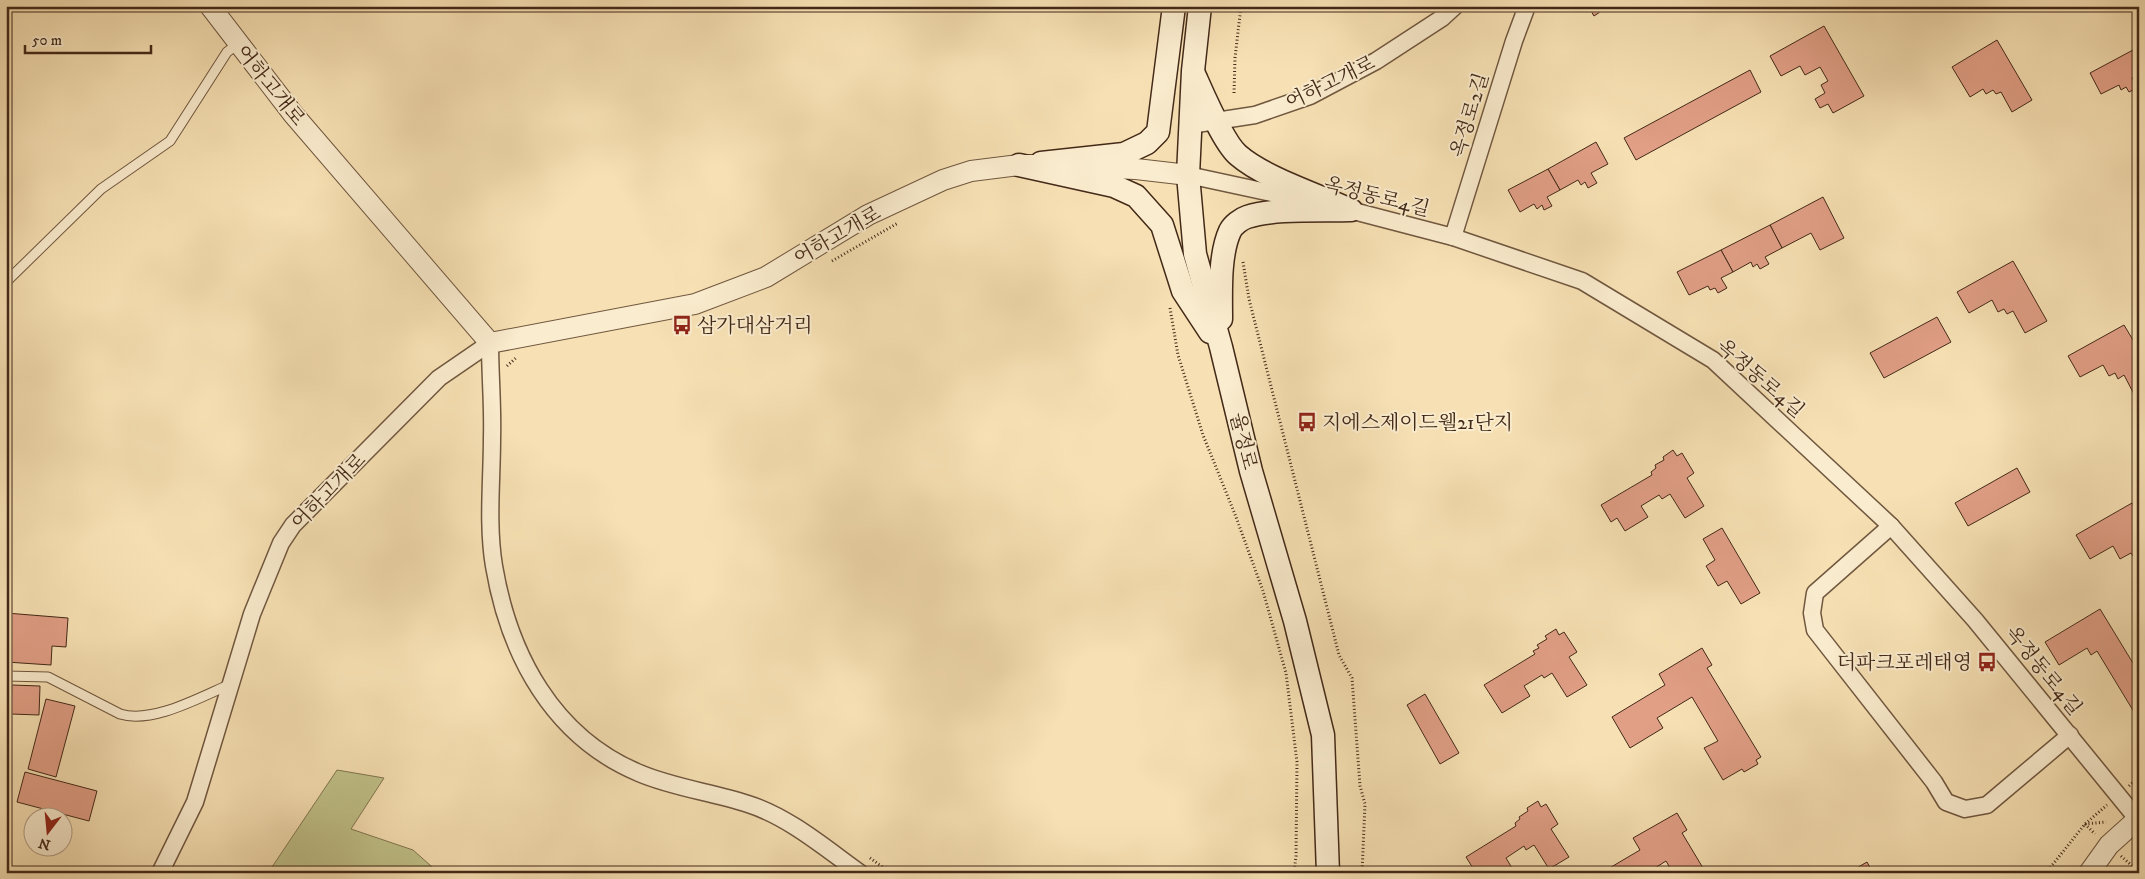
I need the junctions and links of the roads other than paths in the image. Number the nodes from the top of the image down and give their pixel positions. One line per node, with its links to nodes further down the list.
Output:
1 (210, 6): 6 (street, 어하고개로)
2 (1174, 6): 10 (main road)
3 (1200, 6): 7 (main road, 율정로)
4 (1455, 6): 8 (street, 어하고개로)
5 (1528, 6): 13 (street, 옥정로2길)
6 (238, 44): 14 (lane); 15 (street, 어하고개로)
7 (1192, 71): 8 (main road); 9 (main road, 율정로)
8 (1216, 121): 9 (street, 어하고개로); 12 (main road)
9 (1190, 125): 11 (main road, 율정로)
10 (1019, 165): 11 (street, 어하고개로); 15 (street, 어하고개로); 16 (main road)
11 (1188, 175): 12 (street, 옥정동로4길); 16 (main road, 율정로)
12 (1351, 210): 13 (street, 옥정동로4길); 16 (main road)
13 (1453, 238): 17 (street, 옥정동로4길)
14 (6, 282)
15 (490, 343): 19 (street, 어하고개로); 23 (street)
16 (1221, 347): 24 (main road, 율정로)
17 (1891, 526): 20 (street, 옥정동로4길); 20 (street)
18 (6, 676): 19 (lane)
19 (231, 684): 22 (street, 어하고개로)
20 (2070, 735): 21 (street, 옥정동로4길)
21 (2138, 819): 25 (street)
22 (160, 873)
23 (860, 873)
24 (1328, 873)
25 (2089, 873)

